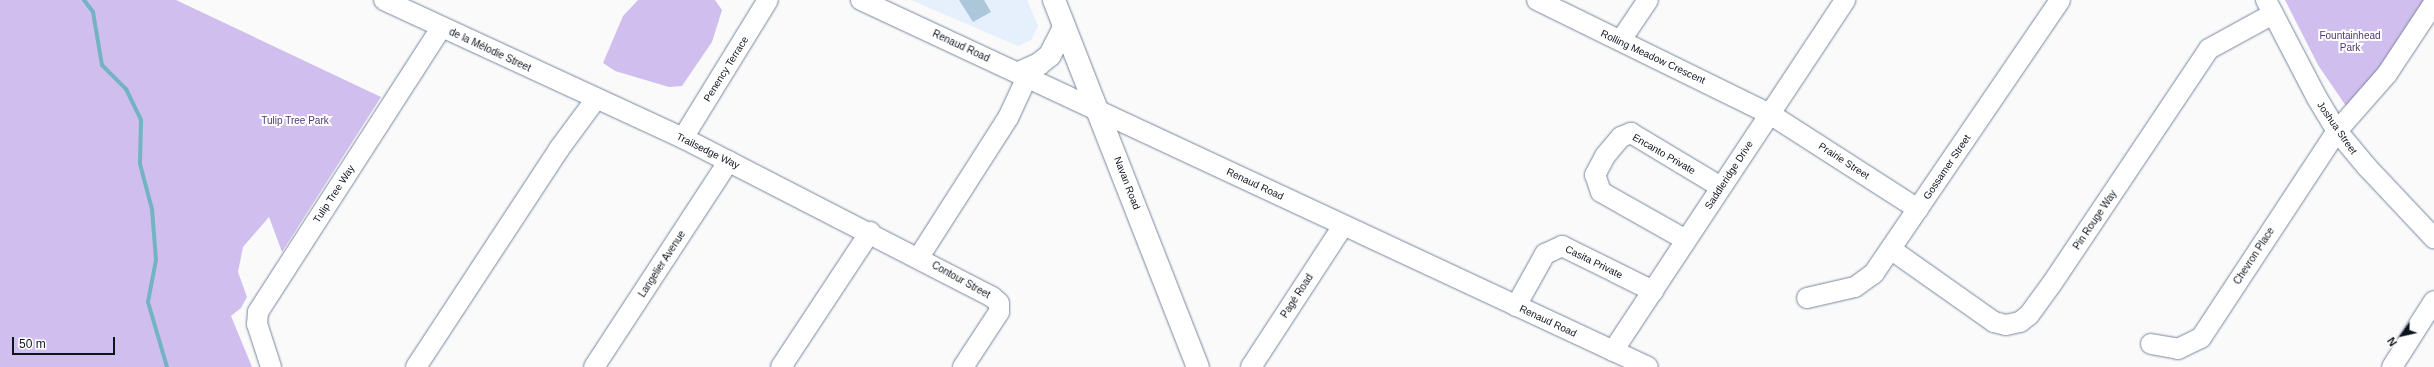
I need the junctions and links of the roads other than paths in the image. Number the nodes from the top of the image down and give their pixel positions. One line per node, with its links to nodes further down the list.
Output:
1 (384, 0): 12 (street, de la Mélodie Street)
2 (768, 0): 19 (street, Penency Terrace)
3 (861, 0): 14 (street, Renaud Road)
4 (1054, 0): 11 (main road, Navan Road)
5 (1537, 0): 13 (street, Rolling Meadow Crescent)
6 (1648, 0): 13 (street)
7 (1845, 0): 17 (street, Saddleridge Drive)
8 (2060, 0): 22 (street, Gossamer Street)
9 (2434, 3): 18 (street, Chevron Place)
10 (2269, 7): 18 (street, Joshua Street); 27 (street, Pin Rouge Way)
11 (1064, 27): 14 (main road); 16 (main road, Navan Road)
12 (441, 28): 15 (street, de la Mélodie Street); 35 (street, Tulip Tree Way)
13 (1621, 40): 17 (street, Rolling Meadow Crescent)
14 (1023, 75): 16 (street, Renaud Road); 28 (street)
15 (596, 99): 19 (street, Trailsedge Way); 36 (street)
16 (1098, 110): 23 (street, Renaud Road); 40 (main road, Navan Road)
17 (1770, 114): 21 (street, Saddleridge Drive); 22 (street, Prairie Street)
18 (2337, 131): 25 (street, Joshua Street); 33 (street, Chevron Place)
19 (683, 138): 20 (street, Trailsedge Way)
20 (729, 161): 24 (street, Trailsedge Way); 37 (street, Langelier Avenue)
21 (1721, 187): 26 (street, Saddleridge Drive); 26 (street, Encanto Private)
22 (1918, 209): 27 (street, Gossamer Street)
23 (1343, 226): 32 (street, Renaud Road); 41 (street, Pagé Road)
24 (870, 232): 28 (street, Trailsedge Way); 38 (street)
25 (2434, 238)
26 (1686, 240): 29 (street, Saddleridge Drive)
27 (1892, 250): 30 (street, Gossamer Street)
28 (919, 257): 39 (street, Contour Street)
29 (1653, 291): 32 (street, Casita Private); 34 (street, Saddleridge Drive)
30 (1807, 298)
31 (2434, 301): 43 (street)
32 (1516, 306): 34 (street, Renaud Road)
33 (2151, 344)
34 (1613, 351): 42 (street, Renaud Road)
35 (271, 367)
36 (416, 367)
37 (594, 367)
38 (781, 367)
39 (963, 367)
40 (1198, 367)
41 (1251, 367)
42 (1648, 367)
43 (2392, 367)

